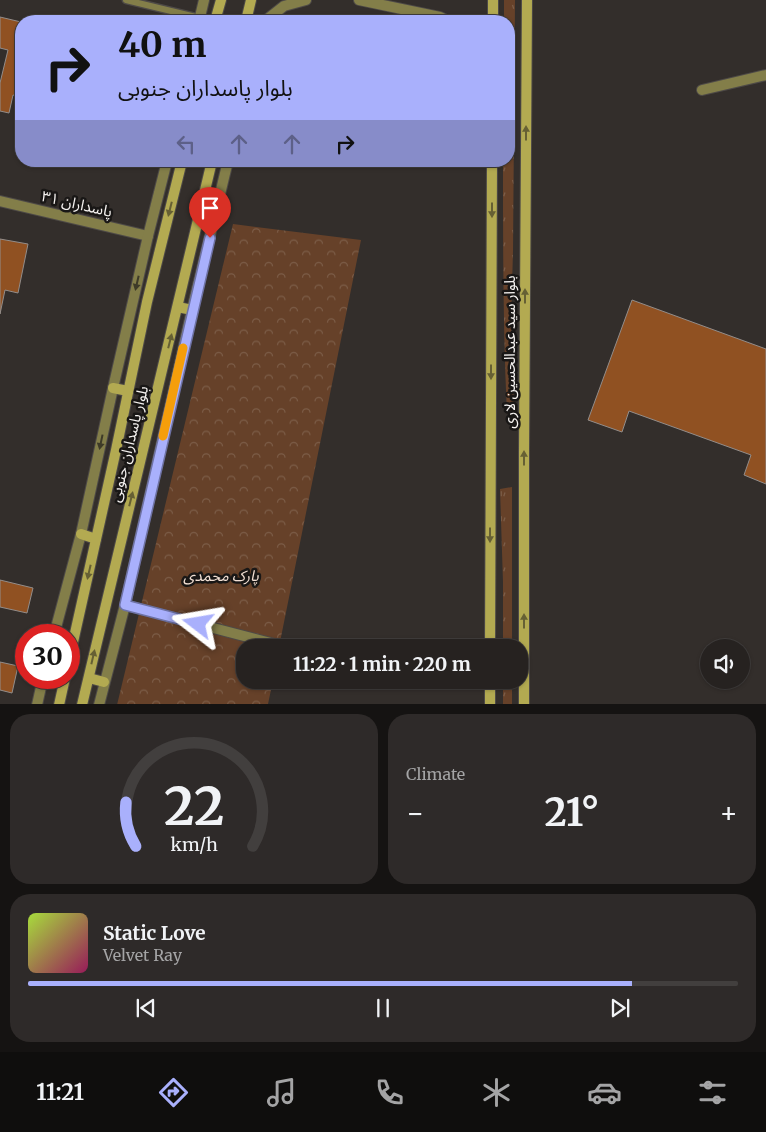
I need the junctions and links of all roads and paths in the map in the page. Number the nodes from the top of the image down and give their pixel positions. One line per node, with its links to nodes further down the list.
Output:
1 (126, 0): 9 (lane)
2 (204, 0): 10 (street)
3 (221, 0): 11 (main road)
4 (251, 0): 12 (main road)
5 (306, 0): 13 (street)
6 (359, 0): 14 (street)
7 (493, 0): 15 (main road)
8 (527, 0): 46 (main road, بلوار سید عبدالحسین لاری, one-way to 8)
9 (184, 15)
10 (201, 15)
11 (217, 15)
12 (247, 15)
13 (273, 15)
14 (430, 15)
15 (493, 15)
16 (766, 75): 17 (street)
17 (702, 90)
18 (165, 167): 24 (street, بلوار پاسداران جنوبی)
19 (181, 167): 28 (main road, بلوار پاسداران جنوبی, one-way to 28)
20 (211, 167): 25 (main road, بلوار پاسداران جنوبی)
21 (227, 167): 26 (street, بلوار پاسداران جنوبی)
22 (492, 167): 35 (main road, بلوار سید عبدالحسین لاری, one-way to 35)
23 (0, 201): 24 (street, پاسداران ۳۱)
24 (148, 236): 27 (street, بلوار پاسداران جنوبی, one-way to 27)
25 (178, 307): 26 (main road); 36 (main road, بلوار پاسداران جنوبی, one-way to 25)
26 (192, 310): 31 (street, بلوار پاسداران جنوبی)
27 (113, 388): 28 (main road); 29 (street, بلوار پاسداران جنوبی, one-way to 29)
28 (128, 391): 30 (main road, بلوار پاسداران جنوبی)
29 (81, 534): 30 (main road); 32 (street, بلوار پاسداران جنوبی)
30 (96, 539): 33 (main road, بلوار پاسداران جنوبی, one-way to 33)
31 (125, 605): 34 (street); 37 (street, بلوار پاسداران جنوبی)
32 (57, 624)
33 (77, 624)
34 (255, 639)
35 (490, 639)
36 (88, 678): 37 (main road); 43 (main road, بلوار پاسداران جنوبی)
37 (104, 682): 44 (street, بلوار پاسداران جنوبی)
38 (41, 689): 41 (street)
39 (62, 689): 42 (main road)
40 (490, 689): 45 (main road)
41 (37, 704)
42 (59, 704)
43 (82, 704)
44 (99, 704)
45 (490, 704)
46 (524, 704)

